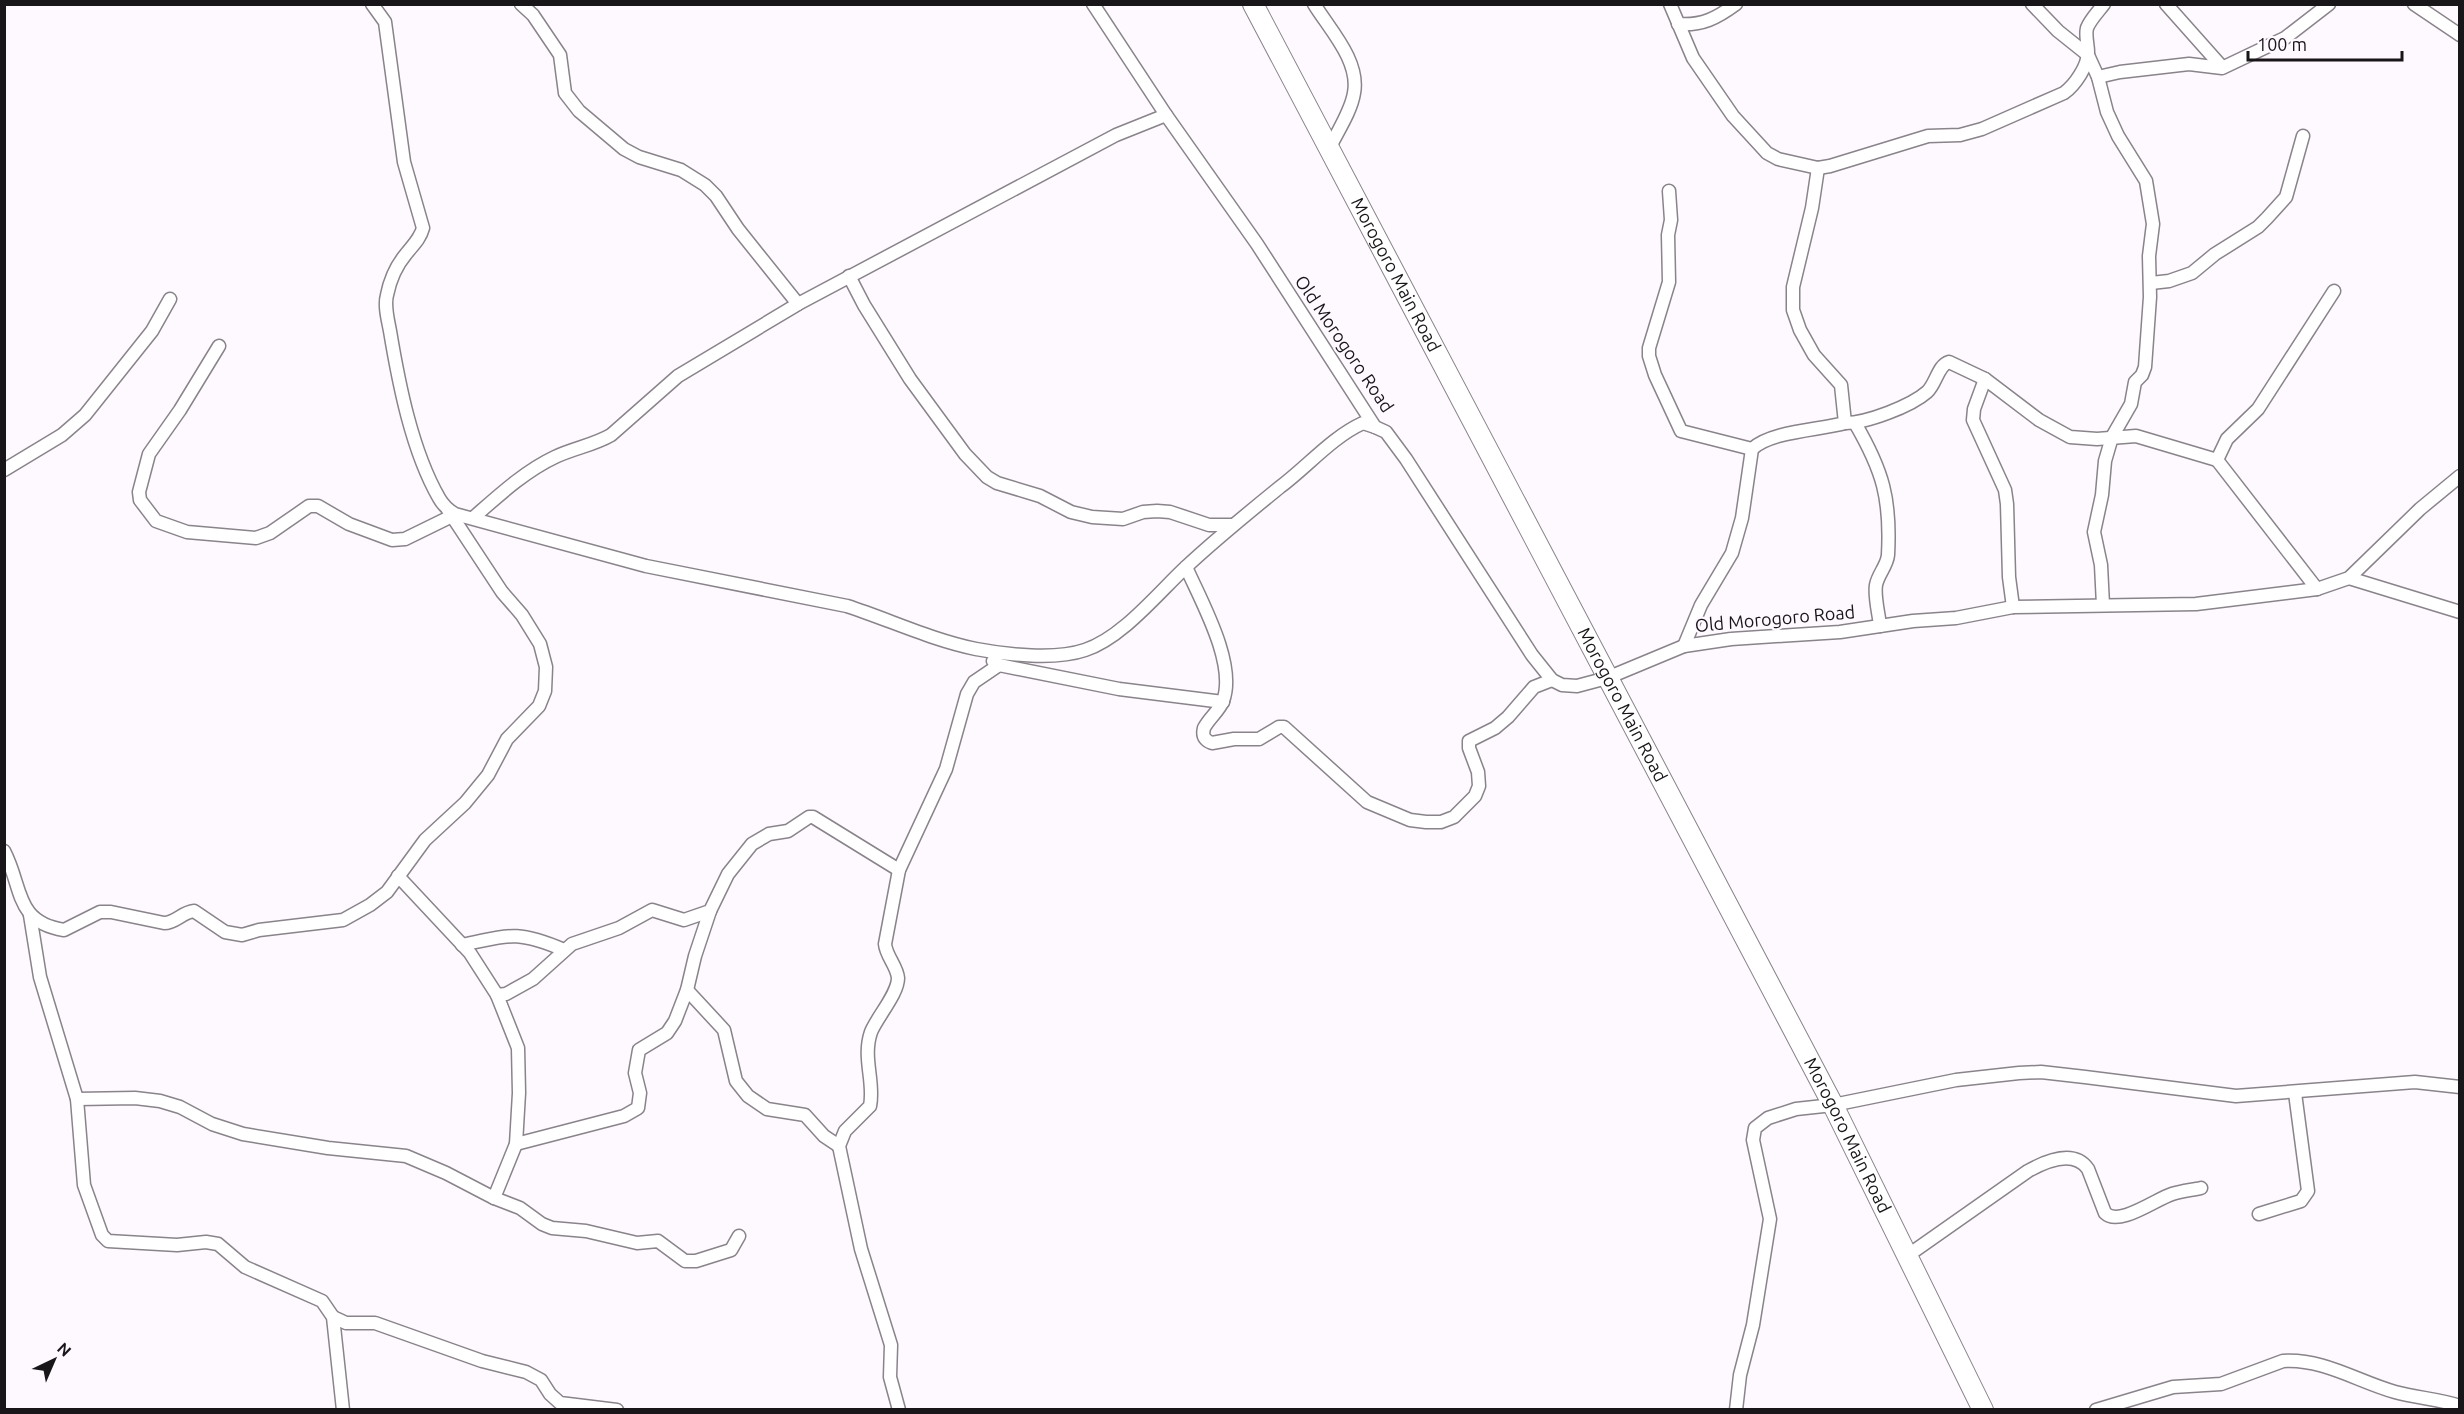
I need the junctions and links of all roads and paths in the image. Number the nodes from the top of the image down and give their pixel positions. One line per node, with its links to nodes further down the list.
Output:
1 (372, 4): 37 (street)
2 (521, 4): 27 (street)
3 (1093, 4): 18 (street, Old Morogoro Road)
4 (1253, 4): 20 (highway, Morogoro Main Road)
5 (1314, 4): 20 (street)
6 (1670, 4): 13 (street)
7 (1736, 4): 13 (street)
8 (2032, 4): 15 (street)
9 (2104, 4): 15 (street)
10 (2166, 4): 16 (street)
11 (2329, 4): 16 (street)
12 (2414, 4): 14 (street)
13 (1678, 24): 21 (street)
14 (2460, 35)
15 (2088, 55): 17 (street); 21 (street)
16 (2222, 68): 17 (street)
17 (2098, 77): 24 (street)
18 (1166, 115): 23 (street); 31 (street, Old Morogoro Road)
19 (2303, 136): 24 (street)
20 (1329, 149): 50 (highway, Morogoro Main Road)
21 (1818, 168): 30 (street)
22 (1669, 190): 33 (street)
23 (849, 276): 27 (street); 39 (street)
24 (2151, 283): 32 (street)
25 (2334, 291): 34 (street)
26 (170, 299): 35 (street)
27 (798, 304): 38 (street)
28 (219, 346): 37 (street)
29 (1985, 379): 30 (street); 32 (street); 44 (street)
30 (1850, 423): 33 (street); 46 (street)
31 (1375, 427): 39 (street); 51 (street, Old Morogoro Road)
32 (2112, 436): 34 (street); 43 (street)
33 (1752, 449): 47 (street)
34 (2217, 460): 42 (street)
35 (4, 470)
36 (2460, 476): 41 (street, Old Morogoro Road)
37 (450, 513): 38 (street); 55 (street)
38 (473, 518): 48 (street)
39 (1232, 525): 40 (street)
40 (1186, 567): 48 (street); 52 (street)
41 (2349, 578): 42 (street, Old Morogoro Road); 45 (street)
42 (2317, 588): 43 (street, Old Morogoro Road)
43 (2103, 605): 44 (street, Old Morogoro Road)
44 (2013, 608): 46 (street, Old Morogoro Road)
45 (2460, 612)
46 (1880, 626): 47 (street, Old Morogoro Road)
47 (1684, 646): 50 (street, Old Morogoro Road)
48 (978, 649): 49 (street)
49 (999, 665): 52 (street); 54 (street)
50 (1607, 678): 51 (street, Old Morogoro Road); 65 (highway, Morogoro Main Road)
51 (1552, 680): 52 (street)
52 (1223, 702)
53 (4, 851): 57 (street)
54 (899, 870): 56 (street); 67 (street)
55 (398, 876): 57 (street); 58 (street)
56 (710, 911): 59 (street); 60 (street)
57 (30, 915): 64 (street)
58 (462, 945): 59 (street); 61 (street)
59 (564, 950): 61 (street)
60 (687, 990): 66 (street); 67 (street)
61 (497, 995): 66 (street)
62 (2460, 1088): 63 (street)
63 (2295, 1093): 65 (street); 70 (street)
64 (77, 1099): 69 (street); 73 (street)
65 (1833, 1105): 72 (highway, Morogoro Main Road); 79 (street)
66 (516, 1144): 69 (street)
67 (839, 1146): 78 (street)
68 (2201, 1188): 72 (street)
69 (494, 1198): 71 (street)
70 (2259, 1214)
71 (739, 1236)
72 (1907, 1256): 80 (highway, Morogoro Main Road)
73 (333, 1317): 76 (street); 77 (street)
74 (2132, 1404): 75 (street); 81 (street)
75 (2460, 1406)
76 (343, 1410)
77 (617, 1410)
78 (899, 1410)
79 (1736, 1410)
80 (1983, 1410)
81 (2096, 1410)

